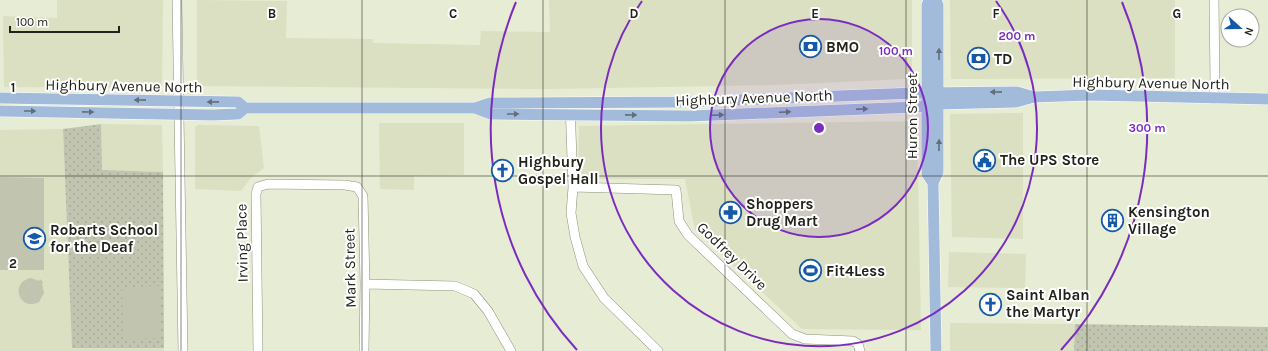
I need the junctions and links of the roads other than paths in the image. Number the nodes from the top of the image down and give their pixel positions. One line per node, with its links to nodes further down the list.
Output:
1 (177, 0): 10 (street)
2 (929, 0): 5 (main road, Huron Street)
3 (936, 0): 7 (main road, Huron Street, one-way to 3)
4 (1214, 0): 8 (street)
5 (927, 93): 7 (main road, Highbury Avenue North); 11 (main road, Huron Street); 13 (main road, Highbury Avenue North)
6 (0, 98): 10 (main road, Highbury Avenue North, one-way to 6)
7 (939, 99): 8 (main road, Highbury Avenue North); 11 (main road, Highbury Avenue North); 16 (main road, Huron Street, one-way to 7)
8 (1214, 99): 9 (main road, Highbury Avenue North)
9 (1268, 99)
10 (179, 101): 12 (main road, Highbury Avenue North, one-way to 10); 15 (street)
11 (926, 106): 13 (main road, Highbury Avenue North, one-way to 11); 16 (main road, Huron Street)
12 (245, 108): 13 (main road, Highbury Avenue North); 15 (main road, Highbury Avenue North)
13 (570, 109): 18 (street)
14 (0, 111): 15 (main road, Highbury Avenue North, one-way to 15)
15 (180, 114): 20 (street)
16 (933, 183): 26 (main road, Huron Street)
17 (357, 187): 19 (street, Mark Street); 21 (street, Irving Place)
18 (572, 187): 24 (street); 25 (street, Godfrey Drive)
19 (365, 284): 22 (street, Mark Street); 23 (street)
20 (183, 351)
21 (258, 351)
22 (364, 351)
23 (511, 351)
24 (658, 351)
25 (860, 351)
26 (936, 351)

